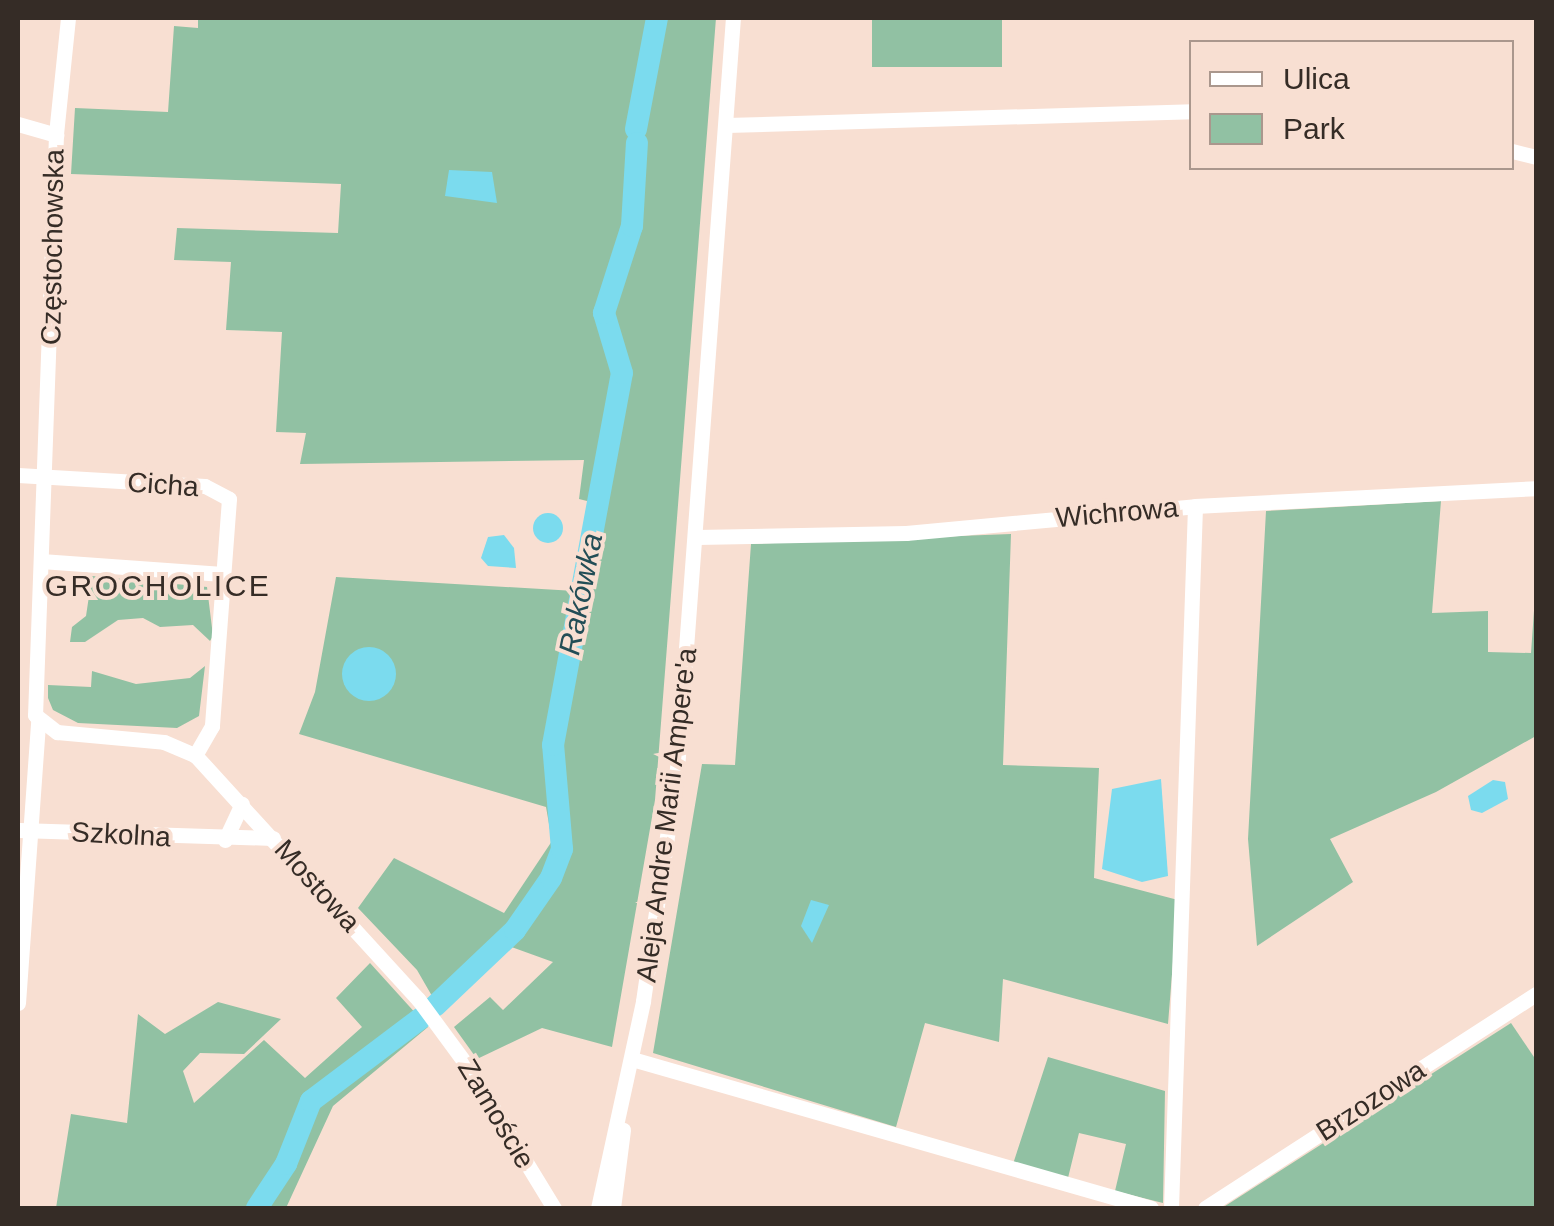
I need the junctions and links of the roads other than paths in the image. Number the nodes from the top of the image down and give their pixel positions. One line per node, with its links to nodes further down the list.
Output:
1 (68, 18): 6 (street, Częstochowska)
2 (733, 18): 5 (street, Aleja Andre Marii Ampere'a)
3 (1189, 110): 5 (street)
4 (18, 124): 6 (street)
5 (726, 125): 11 (street, Aleja Andre Marii Ampere'a)
6 (56, 135): 8 (street, Częstochowska)
7 (18, 475): 8 (street, Cicha)
8 (45, 477): 12 (street, Częstochowska); 13 (street, Cicha)
9 (1536, 488): 10 (street, Wichrowa)
10 (1195, 506): 11 (street, Wichrowa); 29 (street)
11 (697, 537): 23 (street, Aleja Andre Marii Ampere'a)
12 (41, 560): 13 (street); 14 (street, Częstochowska)
13 (223, 574): 15 (street)
14 (38, 721): 15 (street); 17 (street, Częstochowska)
15 (195, 756): 16 (street, Mostowa)
16 (242, 804): 18 (street, Mostowa); 19 (street)
17 (22, 830): 19 (street, Szkolna); 21 (street, Częstochowska)
18 (273, 838): 19 (street, Szkolna); 22 (street, Mostowa)
19 (225, 840)
20 (1536, 994): 30 (street, Brzozowa)
21 (18, 1003)
22 (435, 1021): 25 (street, Zamoście)
23 (632, 1059): 24 (street, Aleja Andre Marii Ampere'a); 28 (street)
24 (626, 1092): 26 (street, Aleja Andre Marii Ampere'a); 27 (street, Aleja Andre Marii Ampere'a)
25 (554, 1208)
26 (598, 1208)
27 (613, 1208)
28 (1151, 1208)
29 (1172, 1208)
30 (1205, 1208)

